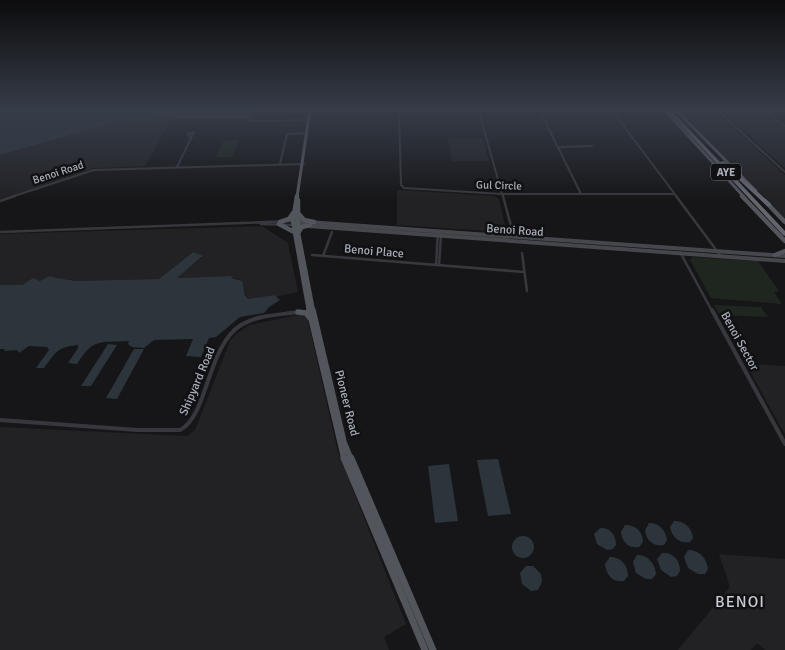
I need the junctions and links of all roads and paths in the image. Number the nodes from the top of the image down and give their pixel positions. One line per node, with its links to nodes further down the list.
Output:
1 (190, 139): 19 (street)
2 (286, 139): 17 (street)
3 (306, 139): 18 (main road, Pioneer Road)
4 (400, 139): 21 (street, Gul Circle)
5 (487, 139): 21 (street)
6 (555, 139): 13 (street)
7 (633, 139): 23 (street)
8 (692, 139): 24 (main road)
9 (697, 139): 15 (highway, AYE)
10 (701, 139): 16 (highway, AYE)
11 (704, 139): 26 (main road)
12 (749, 139): 20 (street)
13 (558, 146): 14 (street); 22 (street)
14 (592, 146)
15 (706, 150): 24 (highway); 38 (highway, AYE)
16 (722, 162): 26 (highway); 33 (highway, AYE)
17 (280, 164): 18 (street, Benoi Road); 19 (street, Benoi Road)
18 (302, 164): 27 (main road, Pioneer Road)
19 (177, 167): 25 (street, Benoi Road)
20 (785, 172)
21 (502, 194): 22 (street, Gul Circle); 39 (street)
22 (581, 194): 23 (street, Gul Circle)
23 (674, 194): 42 (street)
24 (744, 197): 40 (main road)
25 (0, 201)
26 (768, 206): 29 (main road)
27 (295, 213): 28 (main road); 30 (main road); 31 (main road, Pioneer Road)
28 (314, 222): 31 (main road, Benoi Road); 37 (main road, Benoi Road)
29 (785, 222)
30 (279, 223): 31 (street, Benoi Road); 34 (street, Benoi Road); 36 (main road)
31 (295, 223): 32 (main road, Benoi Road); 36 (main road, Pioneer Road)
32 (310, 225): 36 (main road); 37 (main road, Benoi Road)
33 (785, 228)
34 (0, 232)
35 (332, 232): 49 (street)
36 (296, 233): 55 (main road, Pioneer Road)
37 (440, 233): 39 (main road, Benoi Road); 52 (street)
38 (785, 234)
39 (514, 238): 41 (main road, Benoi Road); 44 (main road, Benoi Road)
40 (785, 241)
41 (677, 247): 42 (main road, Benoi Road); 44 (street, Benoi Sector)
42 (716, 250): 47 (street); 48 (main road, Benoi Road)
43 (785, 251): 48 (main road)
44 (680, 252): 47 (main road, Benoi Road); 61 (street, Benoi Sector)
45 (522, 253): 53 (street)
46 (312, 255): 49 (street, Benoi Place)
47 (720, 255): 51 (main road, Benoi Road)
48 (775, 255): 50 (main road, Benoi Road)
49 (324, 256): 52 (street, Benoi Place)
50 (785, 256)
51 (785, 261)
52 (438, 265): 53 (street, Benoi Place)
53 (524, 272): 54 (street)
54 (526, 291)
55 (308, 293): 56 (main road, Pioneer Road); 57 (main road, Pioneer Road)
56 (308, 303): 57 (main road, Pioneer Road); 58 (main road)
57 (311, 310): 58 (street, Shipyard Road); 59 (main road, Pioneer Road); 63 (main road, Pioneer Road)
58 (298, 312): 59 (main road); 60 (street, Shipyard Road)
59 (311, 319): 62 (main road, Pioneer Road)
60 (0, 420)
61 (785, 444)
62 (425, 650)
63 (432, 650)

